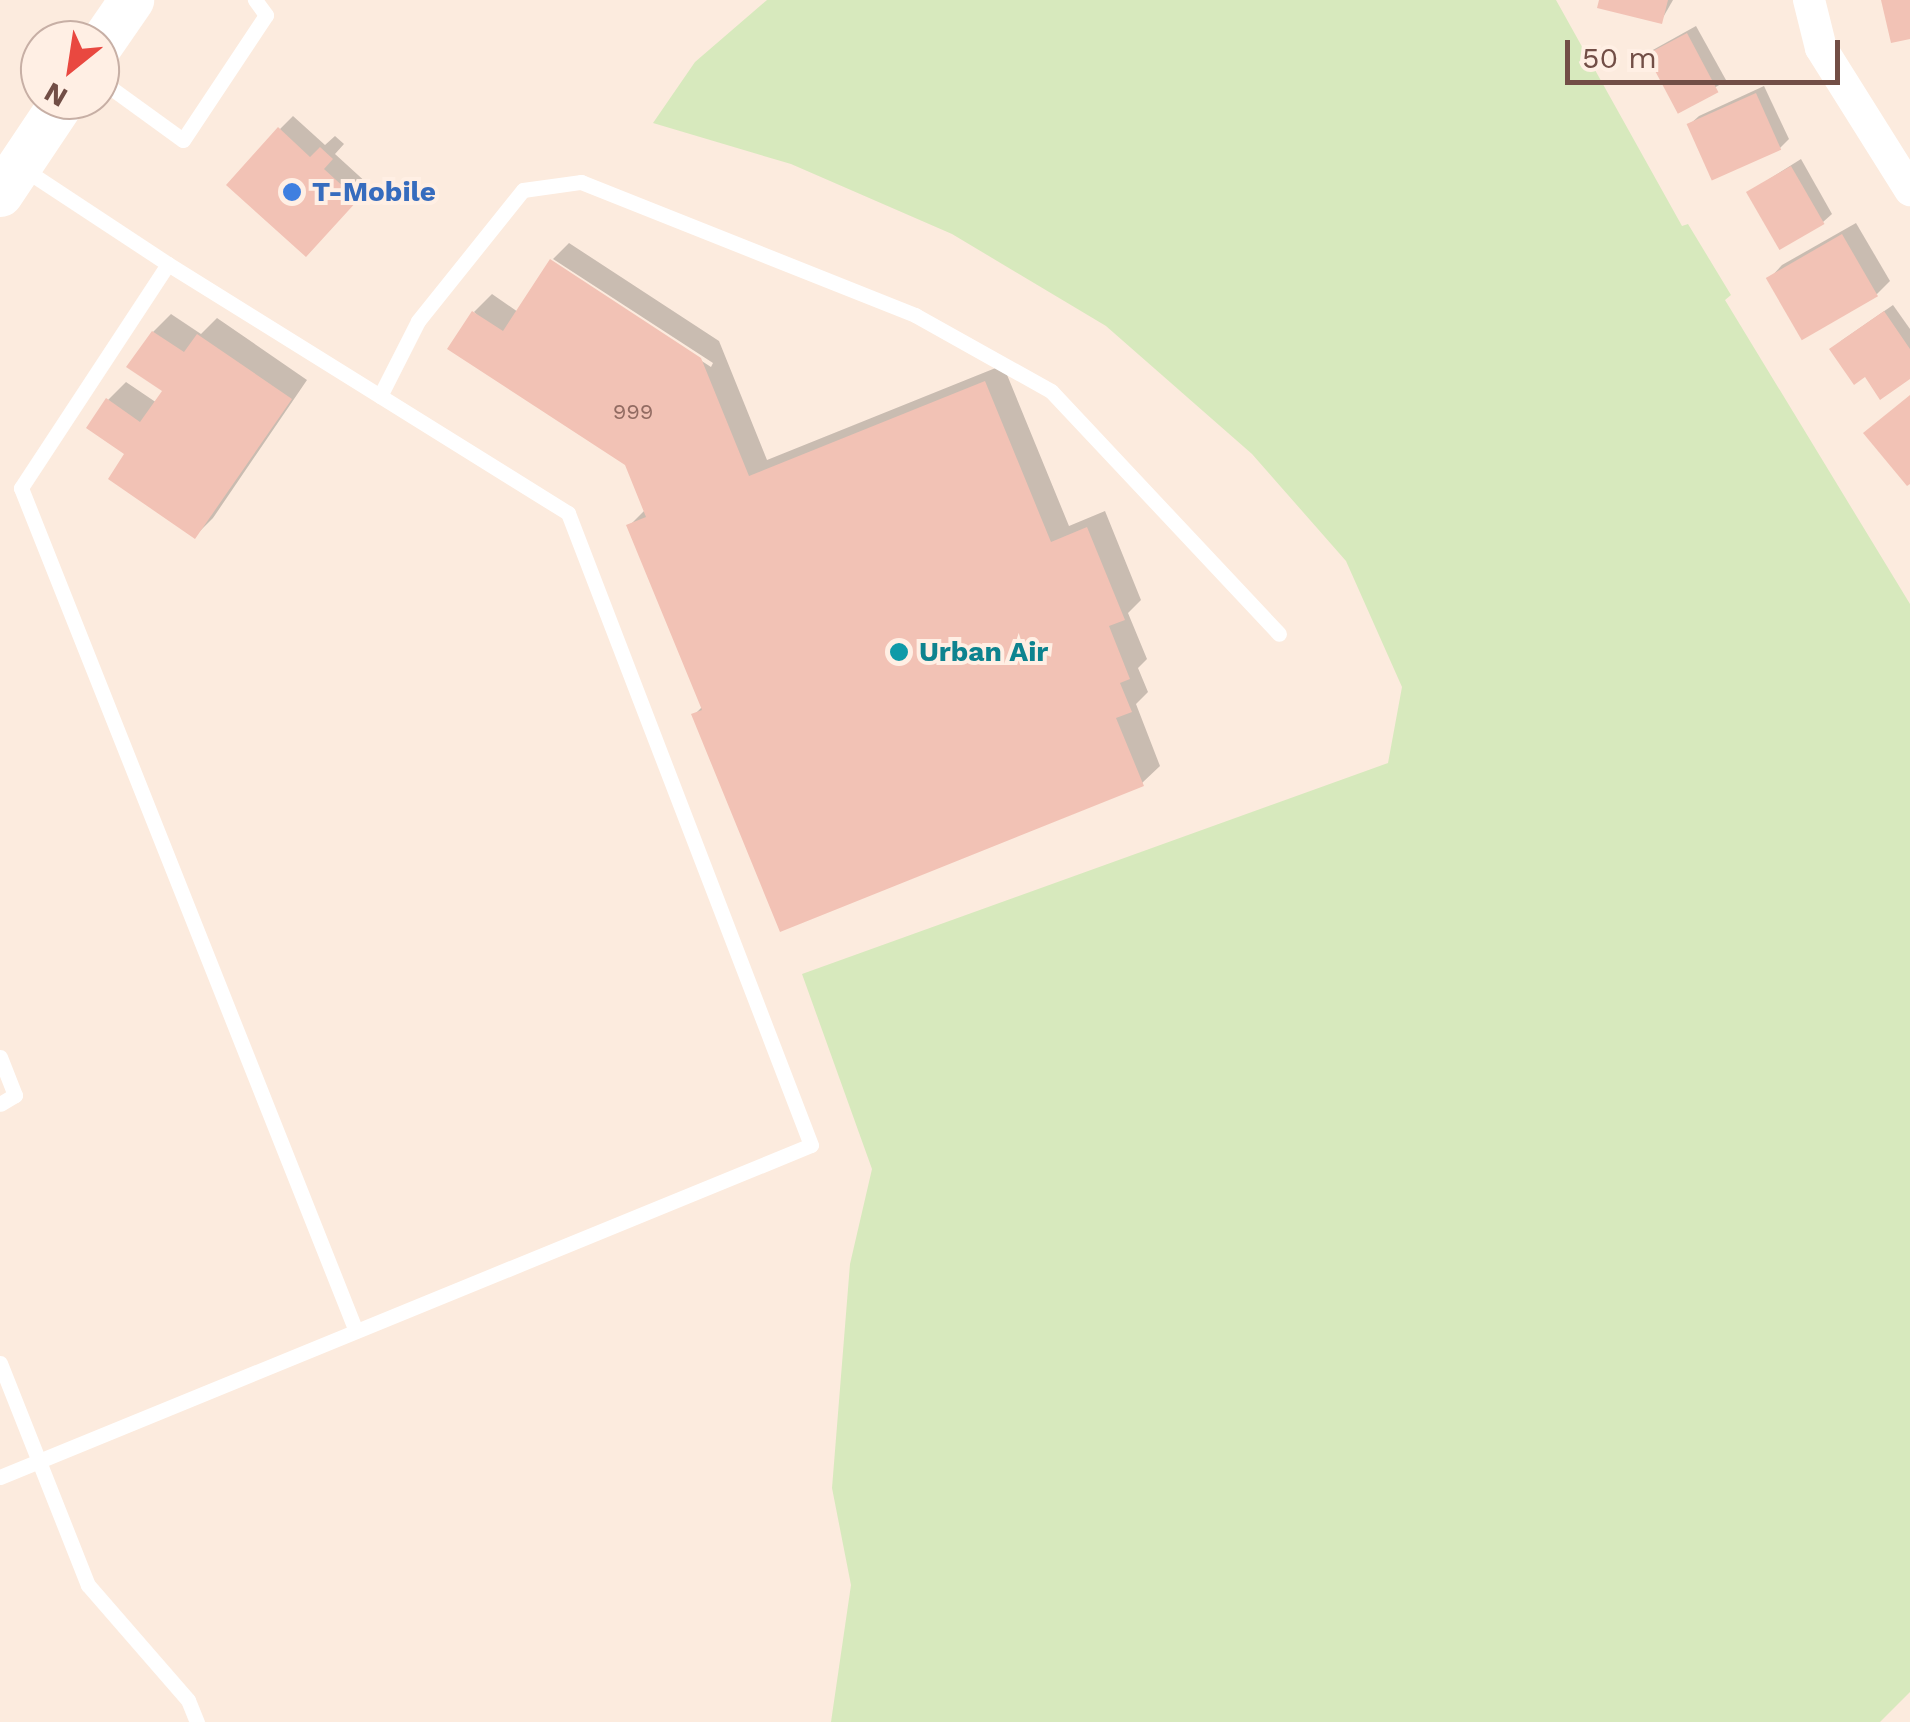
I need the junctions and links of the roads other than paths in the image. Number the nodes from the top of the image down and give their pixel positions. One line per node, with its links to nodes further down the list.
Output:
1 (255, 0): 3 (lane)
2 (1810, 0): 6 (street)
3 (120, 94)
4 (50, 120): 5 (main road)
5 (9, 180): 7 (lane)
6 (1910, 190)
7 (168, 264): 8 (lane); 12 (lane)
8 (380, 396): 9 (lane); 12 (lane)
9 (1279, 634)
10 (0, 1057): 11 (lane)
11 (0, 1104)
12 (356, 1331): 14 (lane)
13 (0, 1363): 14 (lane)
14 (39, 1462): 15 (lane); 16 (lane)
15 (0, 1477)
16 (197, 1722)

